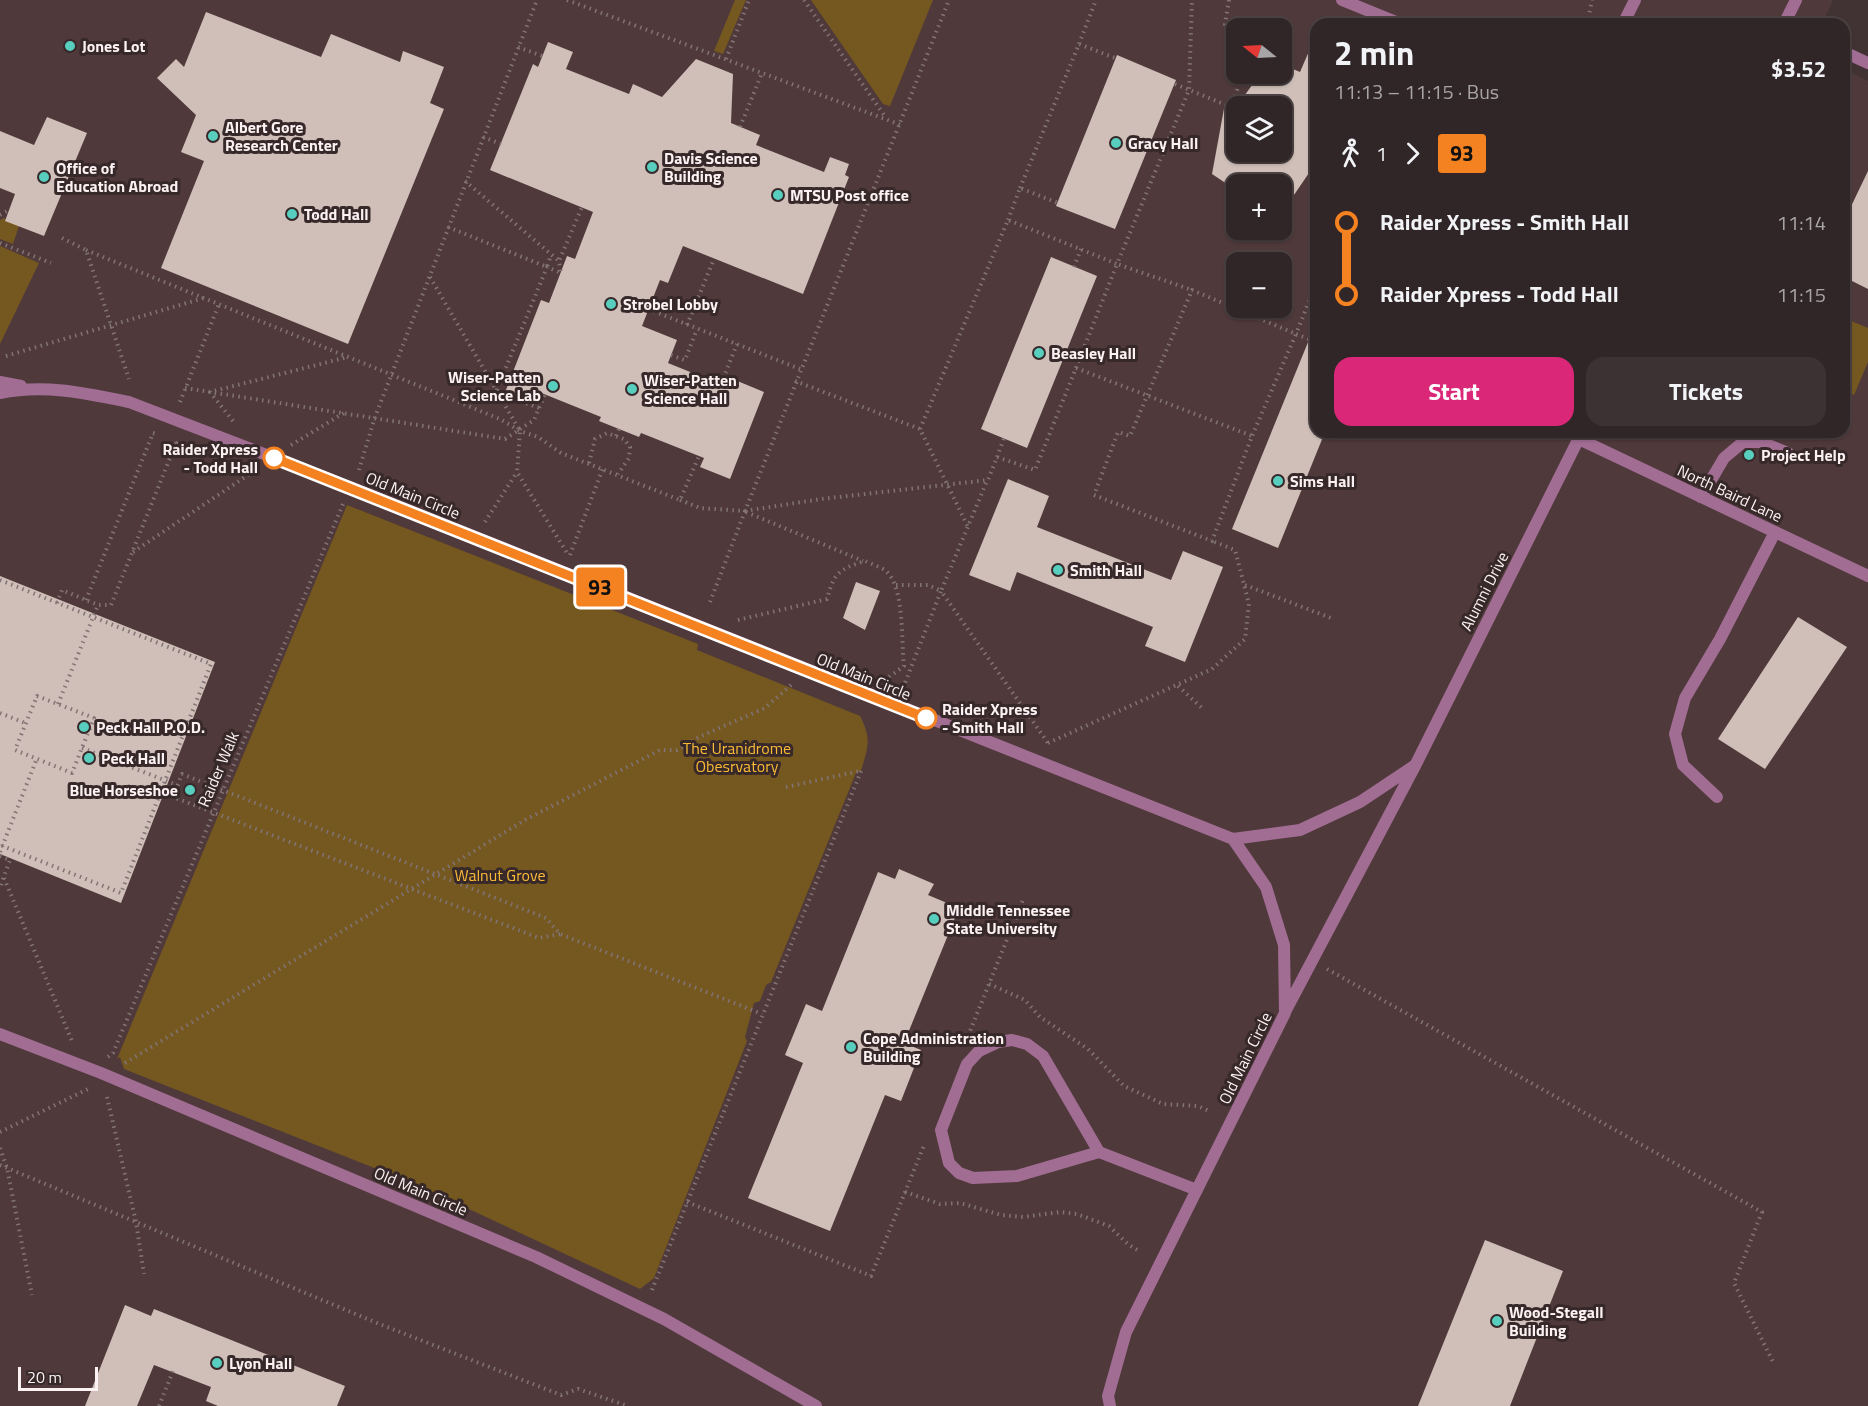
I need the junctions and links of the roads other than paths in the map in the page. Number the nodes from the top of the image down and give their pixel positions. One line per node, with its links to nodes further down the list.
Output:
1 (1342, 0): 4 (street)
2 (1635, 0): 5 (street)
3 (1796, 0): 6 (street)
4 (1386, 18)
5 (1626, 18)
6 (1787, 18)
7 (1850, 55): 8 (street)
8 (1868, 63)
9 (0, 382): 10 (street)
10 (28, 387): 11 (street, Old Main Circle); 20 (street, Old Main Circle)
11 (0, 393)
12 (1580, 438): 18 (street, Alumni Drive)
13 (1585, 438): 15 (street, North Baird Lane)
14 (1788, 453): 15 (street)
15 (1701, 497): 16 (street, North Baird Lane)
16 (1775, 532): 17 (street, North Baird Lane); 19 (street)
17 (1868, 576)
18 (1415, 766): 20 (street); 21 (street, Alumni Drive)
19 (1717, 797)
20 (1233, 839): 21 (street, Old Main Circle)
21 (1285, 1013): 24 (street, Old Main Circle)
22 (0, 1034): 25 (street, Old Main Circle)
23 (1099, 1152): 23 (street); 24 (street)
24 (1197, 1190): 26 (street, Old Main Circle)
25 (816, 1406)
26 (1110, 1406)

